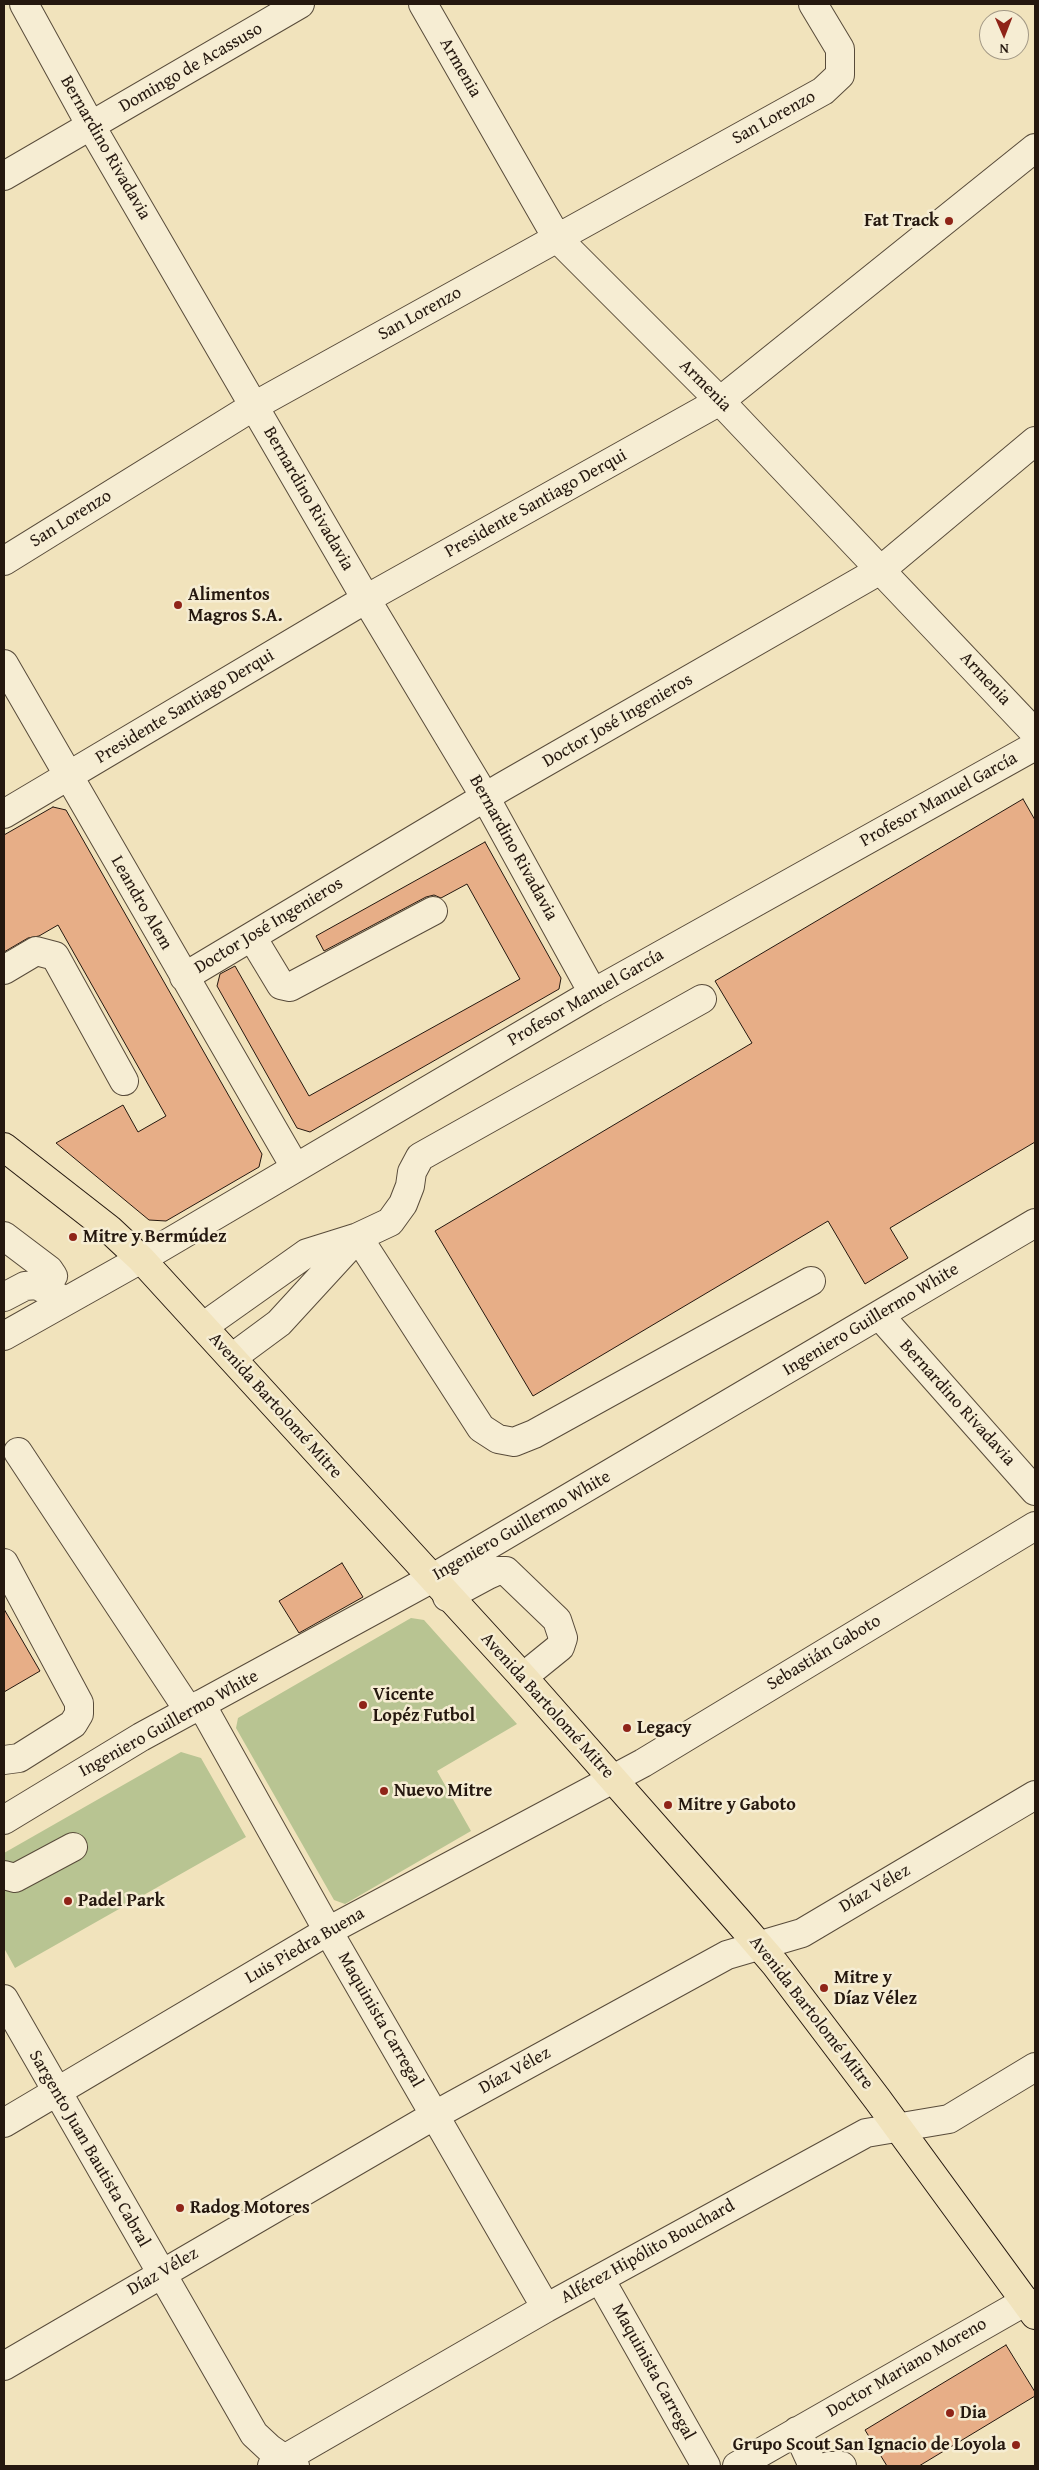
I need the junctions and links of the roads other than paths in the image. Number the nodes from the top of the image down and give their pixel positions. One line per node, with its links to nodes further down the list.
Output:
1 (24, 4): 5 (street, Bernardino Rivadavia)
2 (300, 4): 5 (street, Domingo de Acassuso)
3 (423, 4): 8 (street, Armenia)
4 (812, 4): 8 (street, San Lorenzo)
5 (91, 126): 7 (street, Domingo de Acassuso); 10 (street, Bernardino Rivadavia)
6 (1035, 148): 9 (street, Presidente Santiago Derqui)
7 (4, 176)
8 (557, 238): 9 (street, Armenia); 10 (street, San Lorenzo)
9 (720, 401): 13 (street, Armenia); 14 (street, Presidente Santiago Derqui)
10 (254, 406): 12 (street, San Lorenzo); 14 (street, Bernardino Rivadavia)
11 (1035, 441): 13 (street, Doctor José Ingenieros)
12 (4, 561)
13 (882, 570): 16 (street, Armenia); 19 (street, Doctor José Ingenieros)
14 (366, 599): 18 (street, Presidente Santiago Derqui); 19 (street, Bernardino Rivadavia)
15 (4, 664): 18 (street, Leandro Alem)
16 (1035, 733)
17 (1035, 746): 25 (street, Profesor Manuel García)
18 (69, 777): 20 (street, Presidente Santiago Derqui); 24 (street, Leandro Alem)
19 (485, 797): 22 (street, Doctor José Ingenieros); 25 (street, Bernardino Rivadavia)
20 (4, 814)
21 (433, 911): 22 (street)
22 (252, 937): 24 (street, Doctor José Ingenieros)
23 (4, 970): 27 (street)
24 (184, 977): 29 (street, Leandro Alem)
25 (593, 993): 29 (street, Profesor Manuel García)
26 (702, 998): 32 (street)
27 (124, 1081)
28 (4, 1147): 33 (main road, Avenida Bartolomé Mitre)
29 (295, 1167): 33 (street, Profesor Manuel García)
30 (1035, 1223): 37 (street, Ingeniero Guillermo White)
31 (4, 1236): 35 (street)
32 (358, 1236): 34 (street); 38 (street); 40 (street)
33 (142, 1258): 35 (street, Profesor Manuel García); 38 (main road, Avenida Bartolomé Mitre)
34 (812, 1281)
35 (56, 1295): 36 (street); 39 (street, Profesor Manuel García)
36 (4, 1298)
37 (880, 1316): 42 (street, Bernardino Rivadavia); 45 (street, Ingeniero Guillermo White)
38 (204, 1326): 40 (main road, Avenida Bartolomé Mitre)
39 (4, 1336)
40 (233, 1358): 45 (main road, Avenida Bartolomé Mitre)
41 (18, 1452): 47 (street, Maquinista Carregal)
42 (1035, 1491)
43 (1035, 1526): 49 (street, Sebastián Gaboto)
44 (4, 1563): 48 (street)
45 (439, 1588): 46 (main road, Avenida Bartolomé Mitre); 46 (street); 47 (street, Ingeniero Guillermo White)
46 (522, 1678): 49 (main road, Avenida Bartolomé Mitre)
47 (195, 1708): 51 (street, Ingeniero Guillermo White); 54 (street, Maquinista Carregal)
48 (4, 1760)
49 (612, 1778): 54 (street, Luis Piedra Buena); 55 (main road, Avenida Bartolomé Mitre)
50 (1035, 1796): 55 (street, Díaz Vélez)
51 (4, 1820)
52 (73, 1847): 53 (street)
53 (4, 1875)
54 (328, 1931): 58 (street, Luis Piedra Buena); 59 (street, Maquinista Carregal)
55 (759, 1945): 59 (street, Díaz Vélez); 61 (main road, Avenida Bartolomé Mitre)
56 (4, 1999): 58 (street, Sargento Juan Bautista Cabral)
57 (1035, 2067): 61 (street, Alférez Hipólito Bouchard)
58 (57, 2092): 60 (street, Luis Piedra Buena); 62 (street, Sargento Juan Bautista Cabral)
59 (435, 2115): 62 (street, Díaz Vélez); 64 (street, Maquinista Carregal)
60 (4, 2123)
61 (897, 2126): 63 (street, Alférez Hipólito Bouchard); 65 (main road, Avenida Bartolomé Mitre)
62 (160, 2273): 66 (street, Díaz Vélez); 68 (street, Sargento Juan Bautista Cabral)
63 (600, 2279): 64 (street, Alférez Hipólito Bouchard); 69 (street, Maquinista Carregal)
64 (546, 2308): 68 (street, Alférez Hipólito Bouchard)
65 (1030, 2308): 67 (street, Doctor Mariano Moreno)
66 (4, 2366)
67 (797, 2431): 70 (street, Doctor Mariano Moreno); 71 (street)
68 (284, 2464)
69 (706, 2466)
70 (737, 2466)
71 (813, 2466)
72 (829, 2466): 73 (street)
73 (842, 2466)

